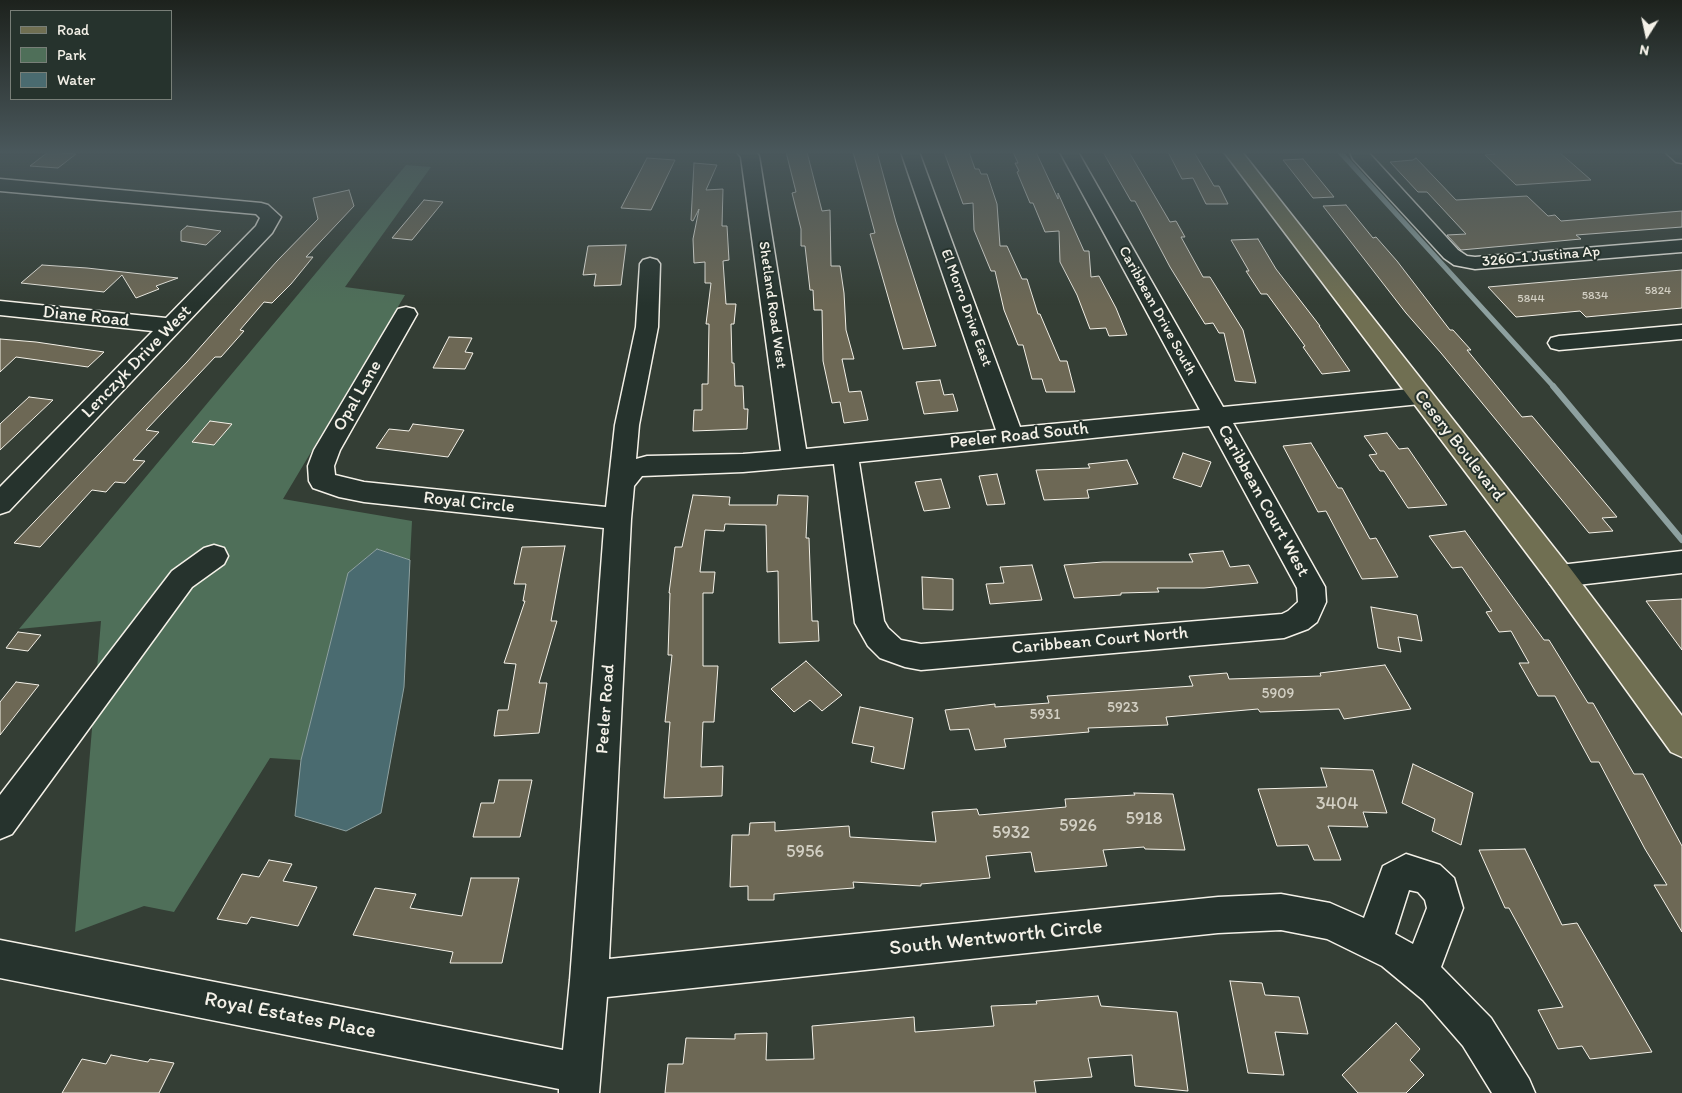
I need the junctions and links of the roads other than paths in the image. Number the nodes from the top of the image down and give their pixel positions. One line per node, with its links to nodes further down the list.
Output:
1 (196, 203): 11 (street, Lenczyk Drive West)
2 (757, 203): 18 (street, Shetland Road West)
3 (928, 203): 16 (street, El Morro Drive East)
4 (1097, 203): 15 (street, Caribbean Drive South)
5 (1272, 203): 14 (main road, Cesery Boulevard)
6 (1404, 203): 7 (street, 3260-1 Justina Ap)
7 (1682, 246)
8 (650, 264): 20 (street, Peeler Road)
9 (0, 308): 11 (street, Diane Road)
10 (406, 314): 19 (street, Opal Lane)
11 (171, 326): 21 (street, Lenczyk Drive West)
12 (1682, 332): 13 (street)
13 (1559, 343)
14 (1420, 396): 15 (street, Peeler Road South); 25 (main road, Cesery Boulevard)
15 (1216, 417): 16 (street, Peeler Road South); 26 (street, Caribbean Court West)
16 (1012, 437): 17 (street, Peeler Road South)
17 (845, 454): 18 (street, Peeler Road South); 26 (street, Caribbean Court North)
18 (795, 459): 20 (street, Peeler Road South)
19 (322, 481): 22 (street, Royal Circle)
20 (622, 482): 22 (street, Peeler Road)
21 (0, 504)
22 (618, 519): 30 (street, Peeler Road)
23 (214, 556): 28 (street)
24 (1682, 562): 25 (street)
25 (1560, 576): 27 (main road, Cesery Boulevard)
26 (1306, 613)
27 (1682, 742)
28 (0, 822)
29 (0, 959): 31 (street, Royal Estates Place)
30 (589, 980): 31 (street, Peeler Road); 32 (street, South Wentworth Circle)
31 (580, 1083)
32 (1515, 1093)

